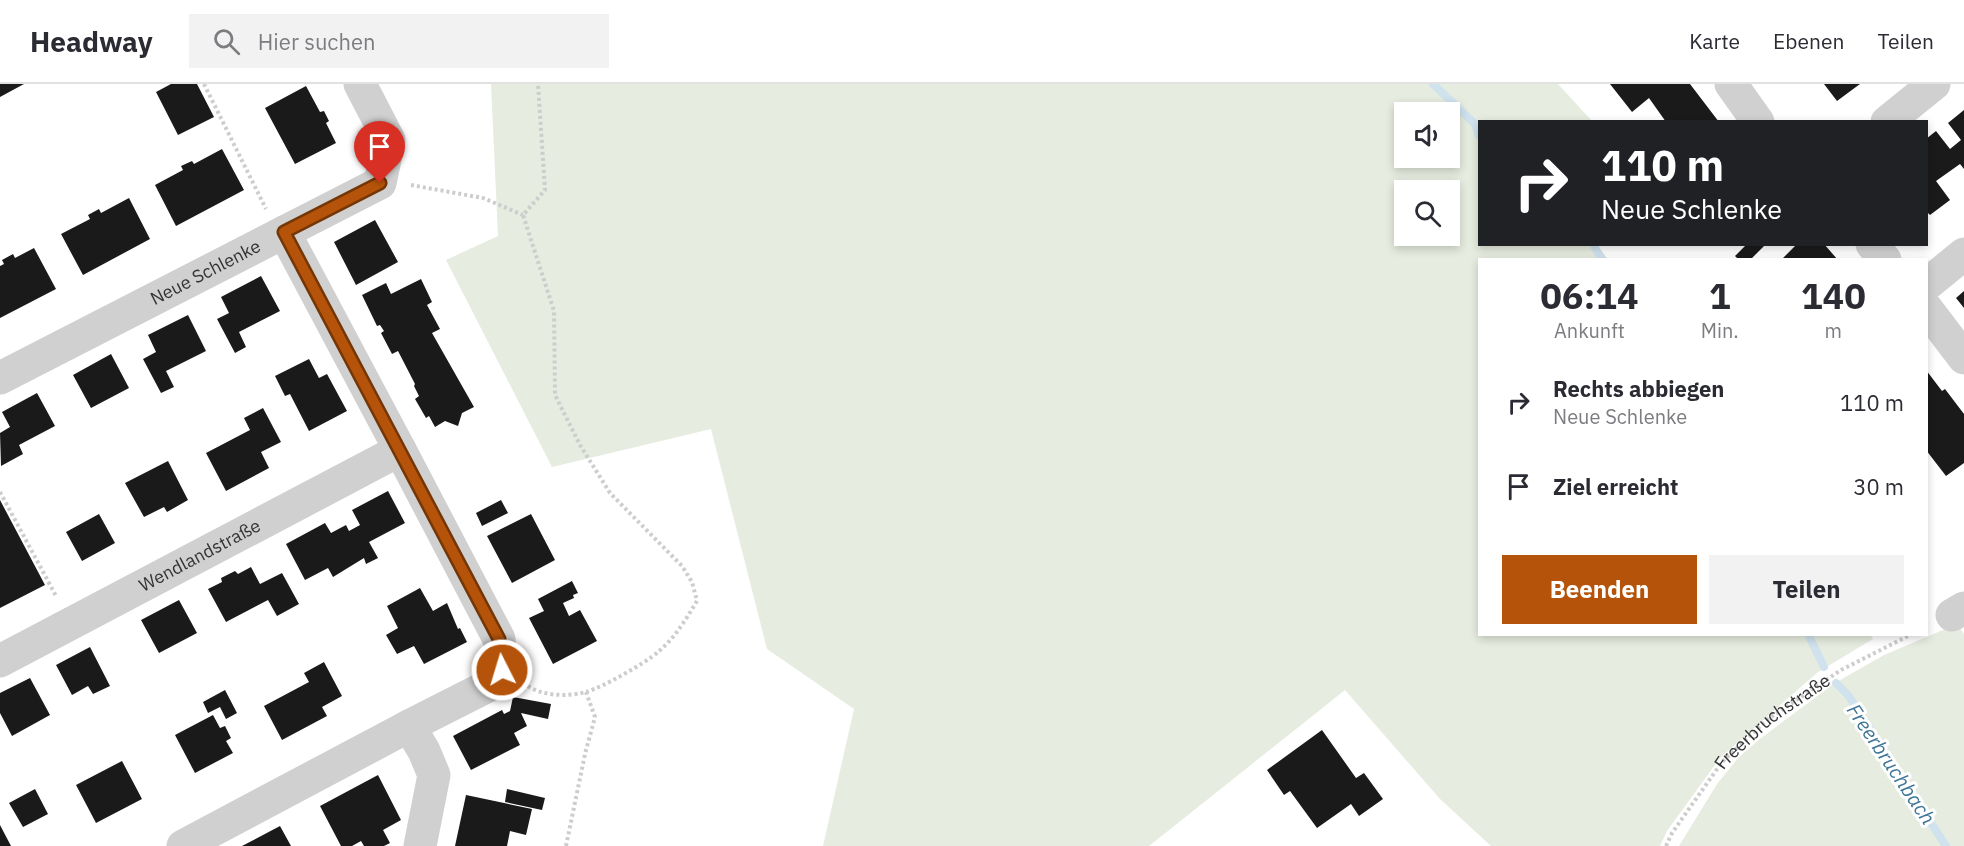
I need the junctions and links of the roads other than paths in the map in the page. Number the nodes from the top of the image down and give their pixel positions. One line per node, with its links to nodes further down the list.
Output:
1 (360, 84): 6 (street, Neue Schlenke)
2 (1731, 84): 4 (street)
3 (1934, 84): 5 (street)
4 (1757, 120)
5 (1889, 120)
6 (281, 233): 13 (street, Neue Schlenke); 14 (street)
7 (1874, 246): 9 (street)
8 (1964, 254): 10 (street)
9 (1883, 258)
10 (1928, 283)
11 (1928, 311): 12 (street)
12 (1964, 358)
13 (0, 378)
14 (400, 450): 15 (street, Wendlandstraße); 16 (street)
15 (0, 661)
16 (409, 726): 17 (street); 18 (street)
17 (191, 844)
18 (420, 846)

